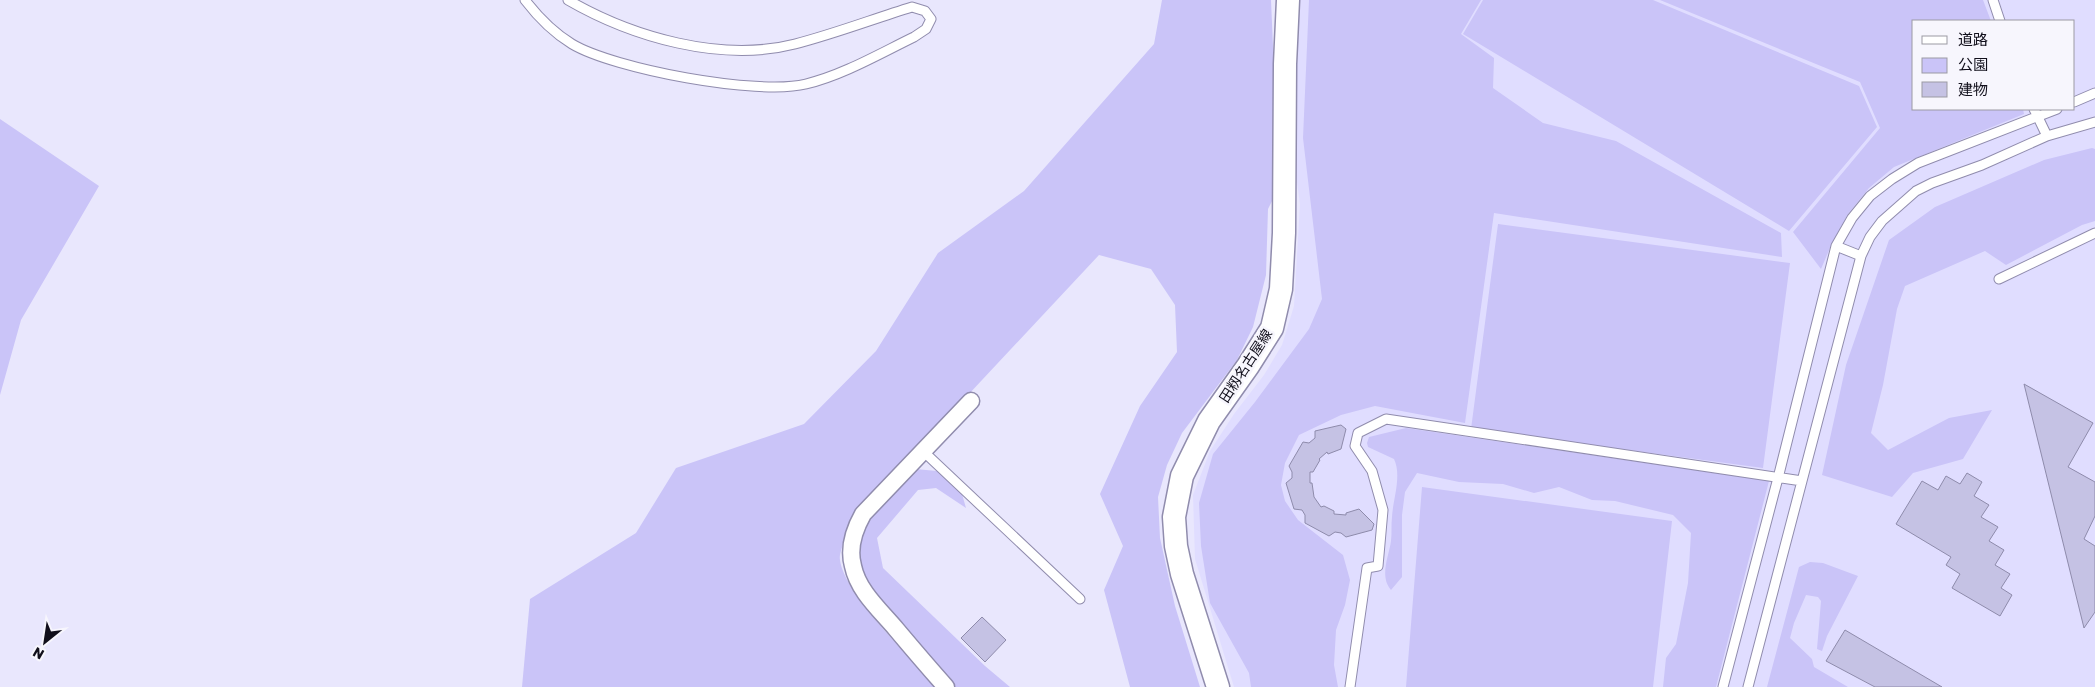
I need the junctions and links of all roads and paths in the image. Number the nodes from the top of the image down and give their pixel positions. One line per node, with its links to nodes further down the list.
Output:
1 (525, 0): 2 (lane)
2 (568, 0)
3 (1288, 0): 22 (main road, 田籾名古屋線)
4 (1992, 0): 5 (lane)
5 (2000, 20)
6 (2095, 93): 7 (lane)
7 (2075, 102)
8 (2052, 110): 9 (lane)
9 (2036, 113): 11 (lane); 13 (lane)
10 (2095, 122): 11 (lane)
11 (2047, 136): 14 (lane)
12 (2095, 233): 15 (lane)
13 (1836, 246): 14 (lane); 18 (lane)
14 (1860, 256): 19 (lane)
15 (1999, 279)
16 (971, 401): 17 (street)
17 (923, 450): 20 (lane); 21 (street)
18 (1778, 478): 19 (lane); 23 (lane); 24 (lane)
19 (1802, 481): 25 (lane)
20 (1080, 599)
21 (946, 687)
22 (1218, 687)
23 (1350, 687)
24 (1723, 687)
25 (1748, 687)

